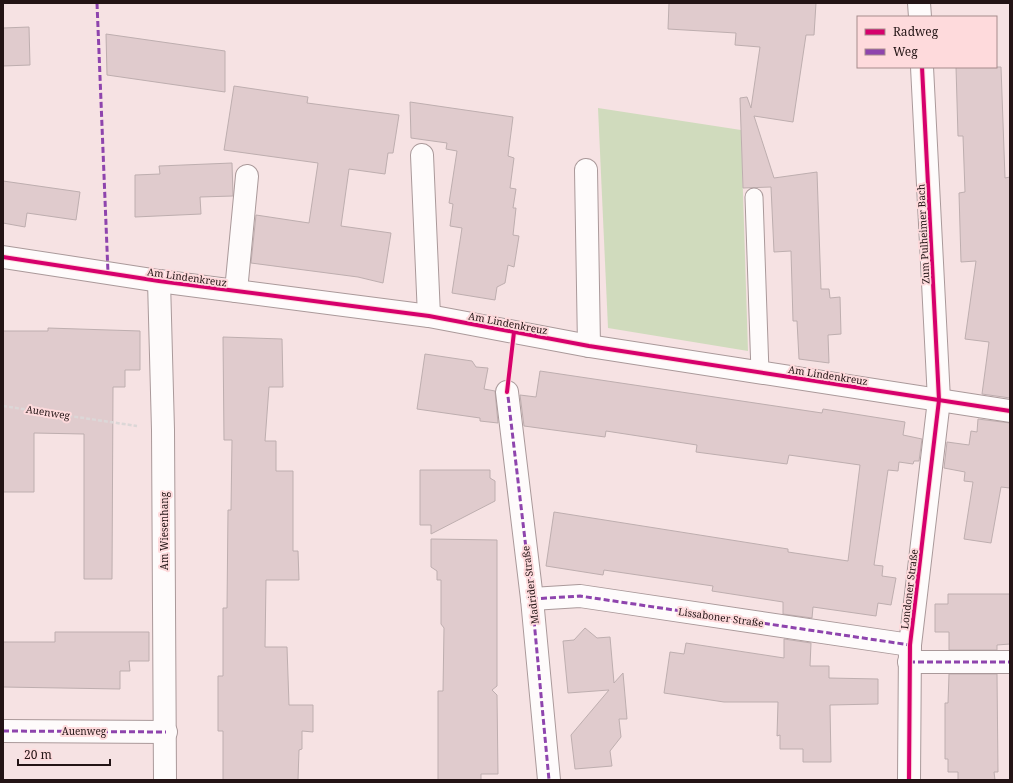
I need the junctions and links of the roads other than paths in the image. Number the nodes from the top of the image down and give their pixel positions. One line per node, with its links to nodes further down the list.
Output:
1 (919, 3): 2 (street)
2 (920, 16)
3 (922, 68): 15 (street, Zum Pulheimer Bach)
4 (422, 156): 11 (street)
5 (586, 170): 12 (street)
6 (247, 176): 10 (street, Am Lindenkreuz)
7 (754, 197): 13 (lane)
8 (3, 258): 9 (street, Am Lindenkreuz)
9 (159, 281): 10 (street, Am Lindenkreuz); 21 (street, Am Wiesenhang)
10 (236, 291): 11 (street, Am Lindenkreuz)
11 (429, 316): 12 (street, Am Lindenkreuz)
12 (589, 346): 13 (street, Am Lindenkreuz)
13 (760, 372): 15 (street, Am Lindenkreuz)
14 (506, 392): 17 (street, Madrider Straße)
15 (939, 400): 16 (street, Am Lindenkreuz); 18 (street, Londoner Straße)
16 (1010, 411)
17 (532, 599): 18 (street, Lissaboner Straße); 23 (street, Madrider Straße)
18 (910, 653): 19 (street, Lissaboner Straße); 24 (street, Londoner Straße)
19 (1010, 662)
20 (3, 731): 21 (street, Auenweg)
21 (166, 732): 22 (street, Am Wiesenhang)
22 (165, 780)
23 (549, 780)
24 (909, 780)

